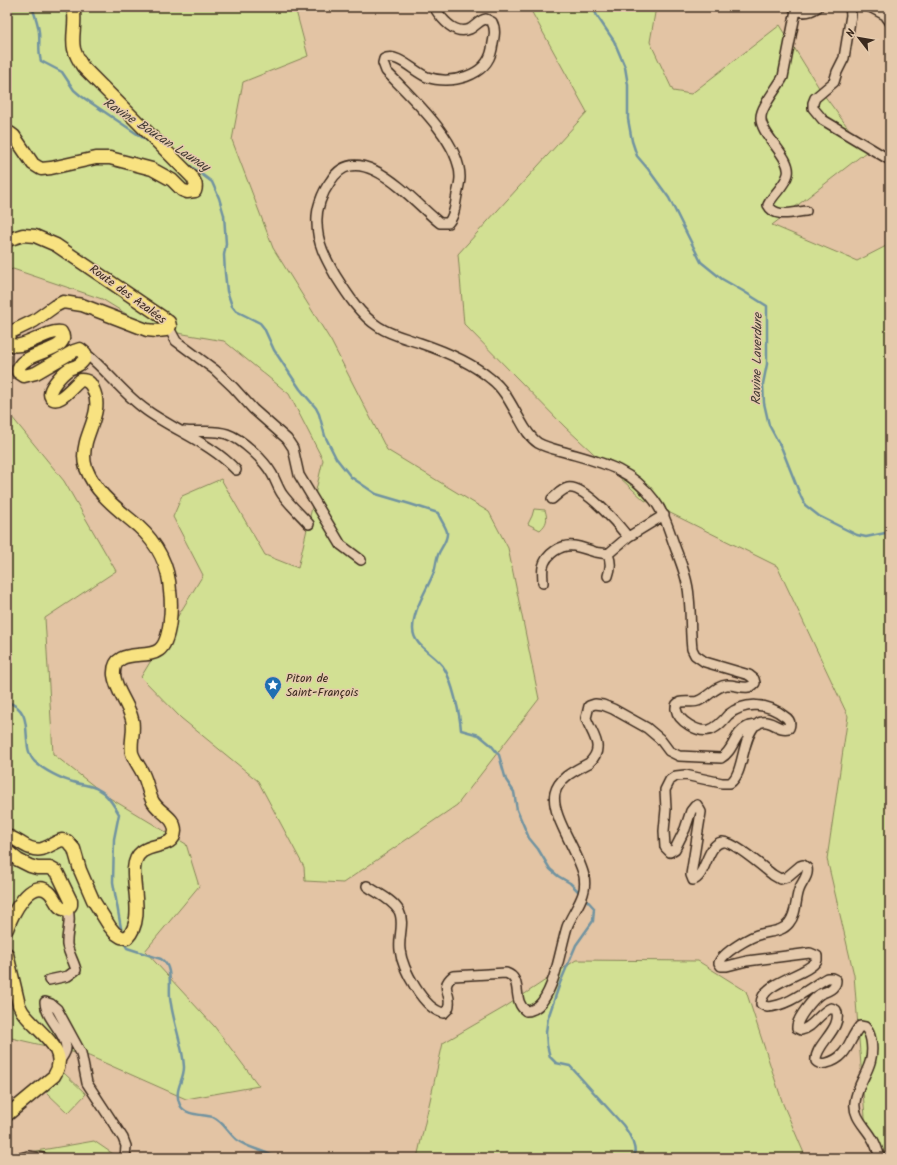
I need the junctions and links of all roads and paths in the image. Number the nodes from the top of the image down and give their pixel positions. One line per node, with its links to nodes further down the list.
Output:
1 (73, 7): 8 (main road)
2 (434, 7): 18 (street)
3 (818, 7): 6 (street)
4 (850, 7): 9 (street)
5 (870, 7): 7 (street)
6 (794, 8): 10 (street)
7 (890, 22)
8 (7, 133)
9 (890, 160)
10 (806, 211)
11 (7, 240): 12 (main road, Route des Azalées)
12 (169, 328): 13 (main road, Route des Azalées); 22 (street)
13 (7, 339): 14 (main road, Route des Azalées)
14 (85, 353): 15 (street); 26 (main road)
15 (178, 430): 16 (street); 19 (street)
16 (236, 470)
17 (552, 499): 20 (street)
18 (664, 515): 20 (street); 25 (street)
19 (309, 524)
20 (628, 537): 21 (street)
21 (608, 554): 23 (street); 24 (street)
22 (361, 560)
23 (608, 576)
24 (543, 583)
25 (755, 725): 28 (street); 38 (street)
26 (7, 836)
27 (7, 851): 29 (main road)
28 (367, 886)
29 (68, 910): 30 (main road); 32 (street)
30 (7, 929)
31 (7, 954): 33 (main road)
32 (49, 980)
33 (59, 1062): 34 (main road); 37 (street)
34 (7, 1114)
35 (21, 1158): 36 (street)
36 (43, 1158)
37 (125, 1158)
38 (880, 1158)

